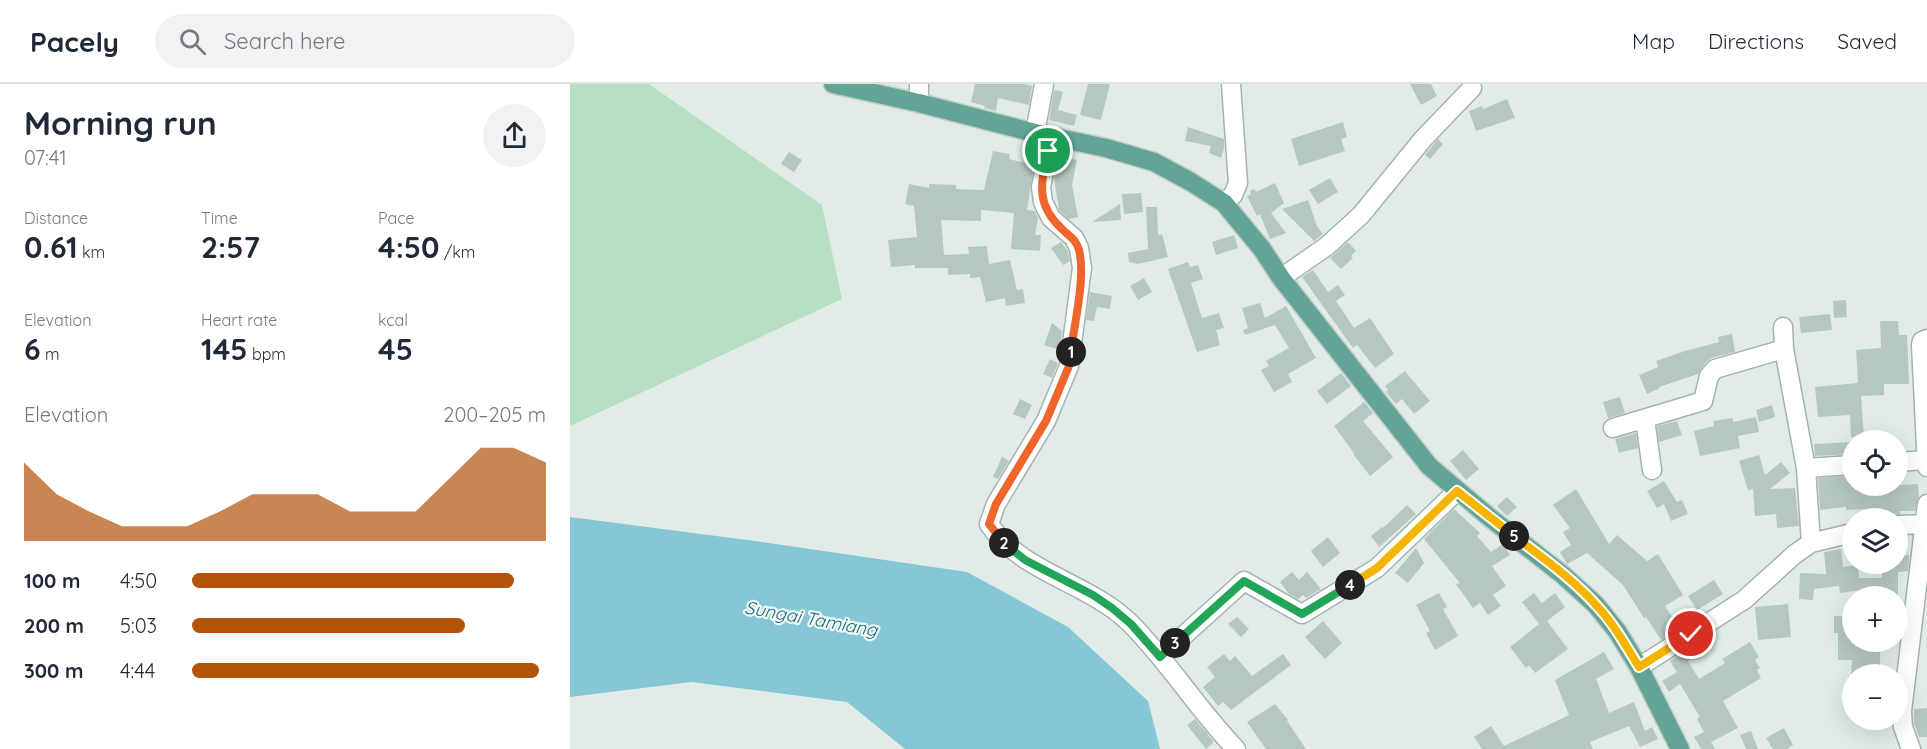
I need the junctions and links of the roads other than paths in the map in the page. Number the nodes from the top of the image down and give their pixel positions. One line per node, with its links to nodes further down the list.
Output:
1 (833, 84): 6 (main road)
2 (919, 84): 6 (street)
3 (1044, 84): 7 (street)
4 (1230, 84): 8 (street)
5 (1472, 88): 9 (street)
6 (919, 103): 7 (main road)
7 (1043, 135): 8 (main road); 27 (street)
8 (1224, 203): 9 (main road)
9 (1281, 278): 21 (main road)
10 (1783, 327): 12 (street)
11 (1927, 339): 15 (street)
12 (1784, 349): 13 (street); 19 (street)
13 (1645, 419): 14 (street); 20 (street)
14 (1613, 428)
15 (1926, 460): 16 (street); 18 (street)
16 (1908, 461)
17 (1842, 466): 19 (street)
18 (1927, 467)
19 (1806, 468): 26 (street)
20 (1652, 470)
21 (1457, 491): 27 (street); 28 (main road)
22 (1927, 504): 23 (street)
23 (1926, 524): 24 (street); 31 (street)
24 (1908, 525)
25 (1842, 535): 26 (street)
26 (1811, 543): 28 (street)
27 (1160, 657): 29 (street)
28 (1639, 667): 30 (main road)
29 (1236, 749)
30 (1680, 749)
31 (1911, 749)

